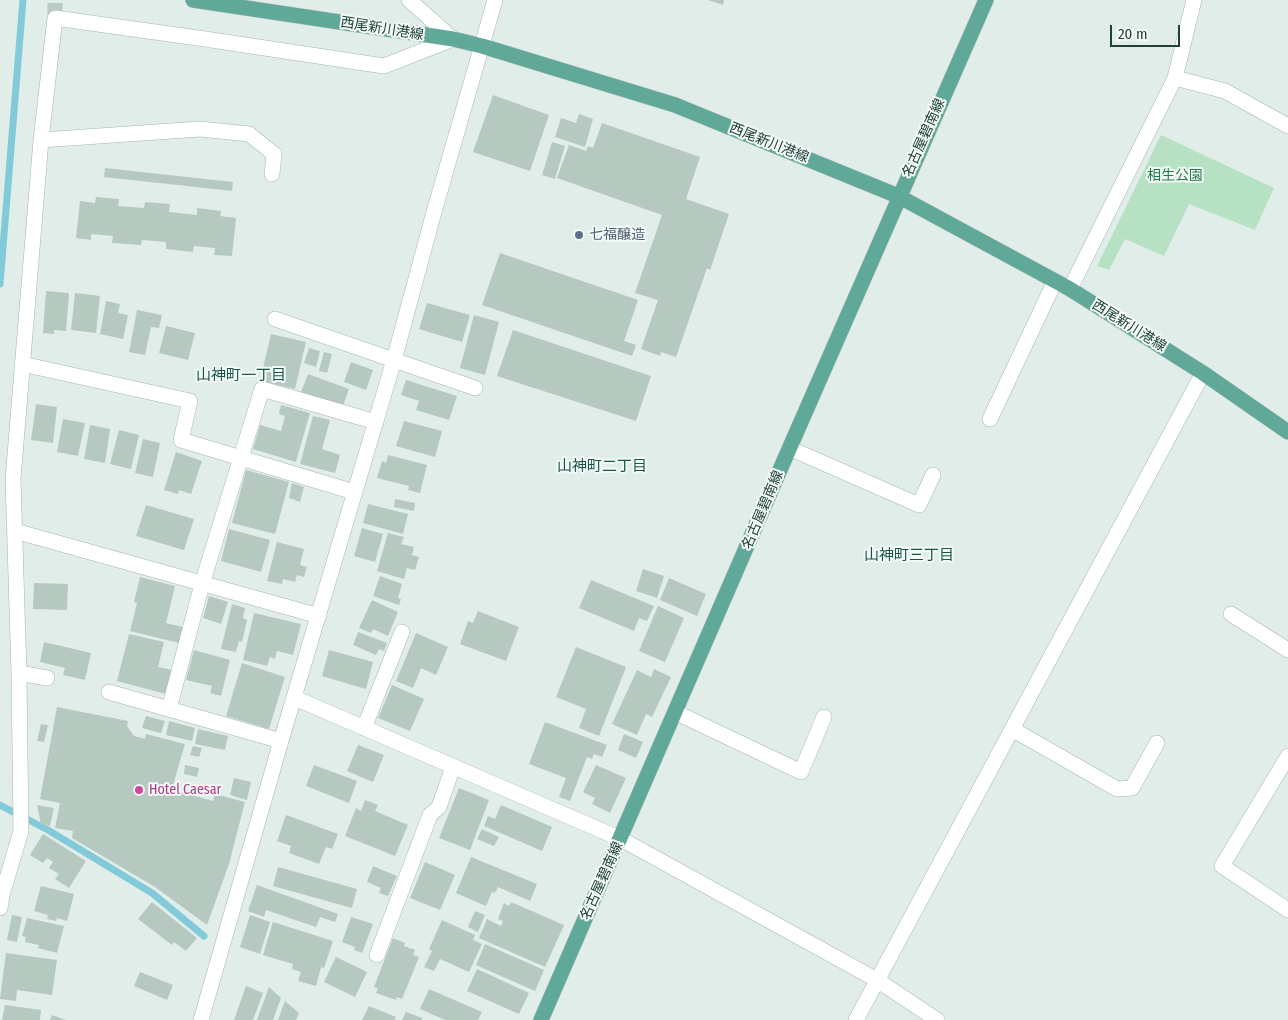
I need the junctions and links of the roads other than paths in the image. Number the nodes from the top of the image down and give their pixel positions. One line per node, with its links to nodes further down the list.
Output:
1 (193, 0): 6 (main road, 西尾新川港線)
2 (409, 0): 6 (street)
3 (495, 0): 7 (street)
4 (986, 0): 12 (main road, 名古屋碧南線)
5 (1194, 0): 8 (street)
6 (453, 40): 7 (main road, 西尾新川港線); 10 (street)
7 (482, 46): 12 (main road, 西尾新川港線); 16 (street)
8 (1175, 78): 9 (street); 14 (street)
9 (1288, 126)
10 (41, 140): 11 (street); 17 (street)
11 (272, 174)
12 (898, 196): 13 (main road, 西尾新川港線); 23 (main road, 名古屋碧南線)
13 (1055, 281): 14 (main road, 西尾新川港線); 20 (street)
14 (1070, 289): 18 (main road, 西尾新川港線)
15 (275, 319): 16 (street)
16 (394, 360): 19 (street); 21 (street)
17 (22, 364): 24 (street); 27 (street)
18 (1203, 373): 22 (main road, 西尾新川港線); 41 (street)
19 (475, 388)
20 (990, 419)
21 (376, 422): 24 (street); 26 (street)
22 (1288, 432)
23 (790, 448): 25 (street); 38 (main road, 名古屋碧南線)
24 (242, 458): 26 (street); 28 (street)
25 (932, 475)
26 (354, 492): 30 (street)
27 (15, 530): 28 (street); 33 (street)
28 (202, 584): 30 (street); 37 (street)
29 (1231, 614): 32 (street)
30 (319, 616): 36 (street)
31 (402, 632): 40 (street)
32 (1288, 650)
33 (19, 673): 34 (street); 47 (street)
34 (47, 678)
35 (109, 692): 37 (street)
36 (295, 698): 40 (street); 42 (street)
37 (169, 709): 42 (street)
38 (675, 712): 39 (street); 46 (main road, 名古屋碧南線)
39 (824, 718)
40 (364, 728): 45 (street)
41 (1012, 729): 43 (street); 50 (street)
42 (281, 740): 51 (street)
43 (1157, 743)
44 (1288, 756): 48 (street)
45 (453, 767): 46 (street); 49 (street)
46 (621, 839): 50 (street); 52 (main road, 名古屋碧南線)
47 (0, 908)
48 (1288, 910)
49 (377, 955)
50 (877, 980): 53 (street); 54 (street)
51 (201, 1020)
52 (541, 1020)
53 (856, 1020)
54 (937, 1020)

